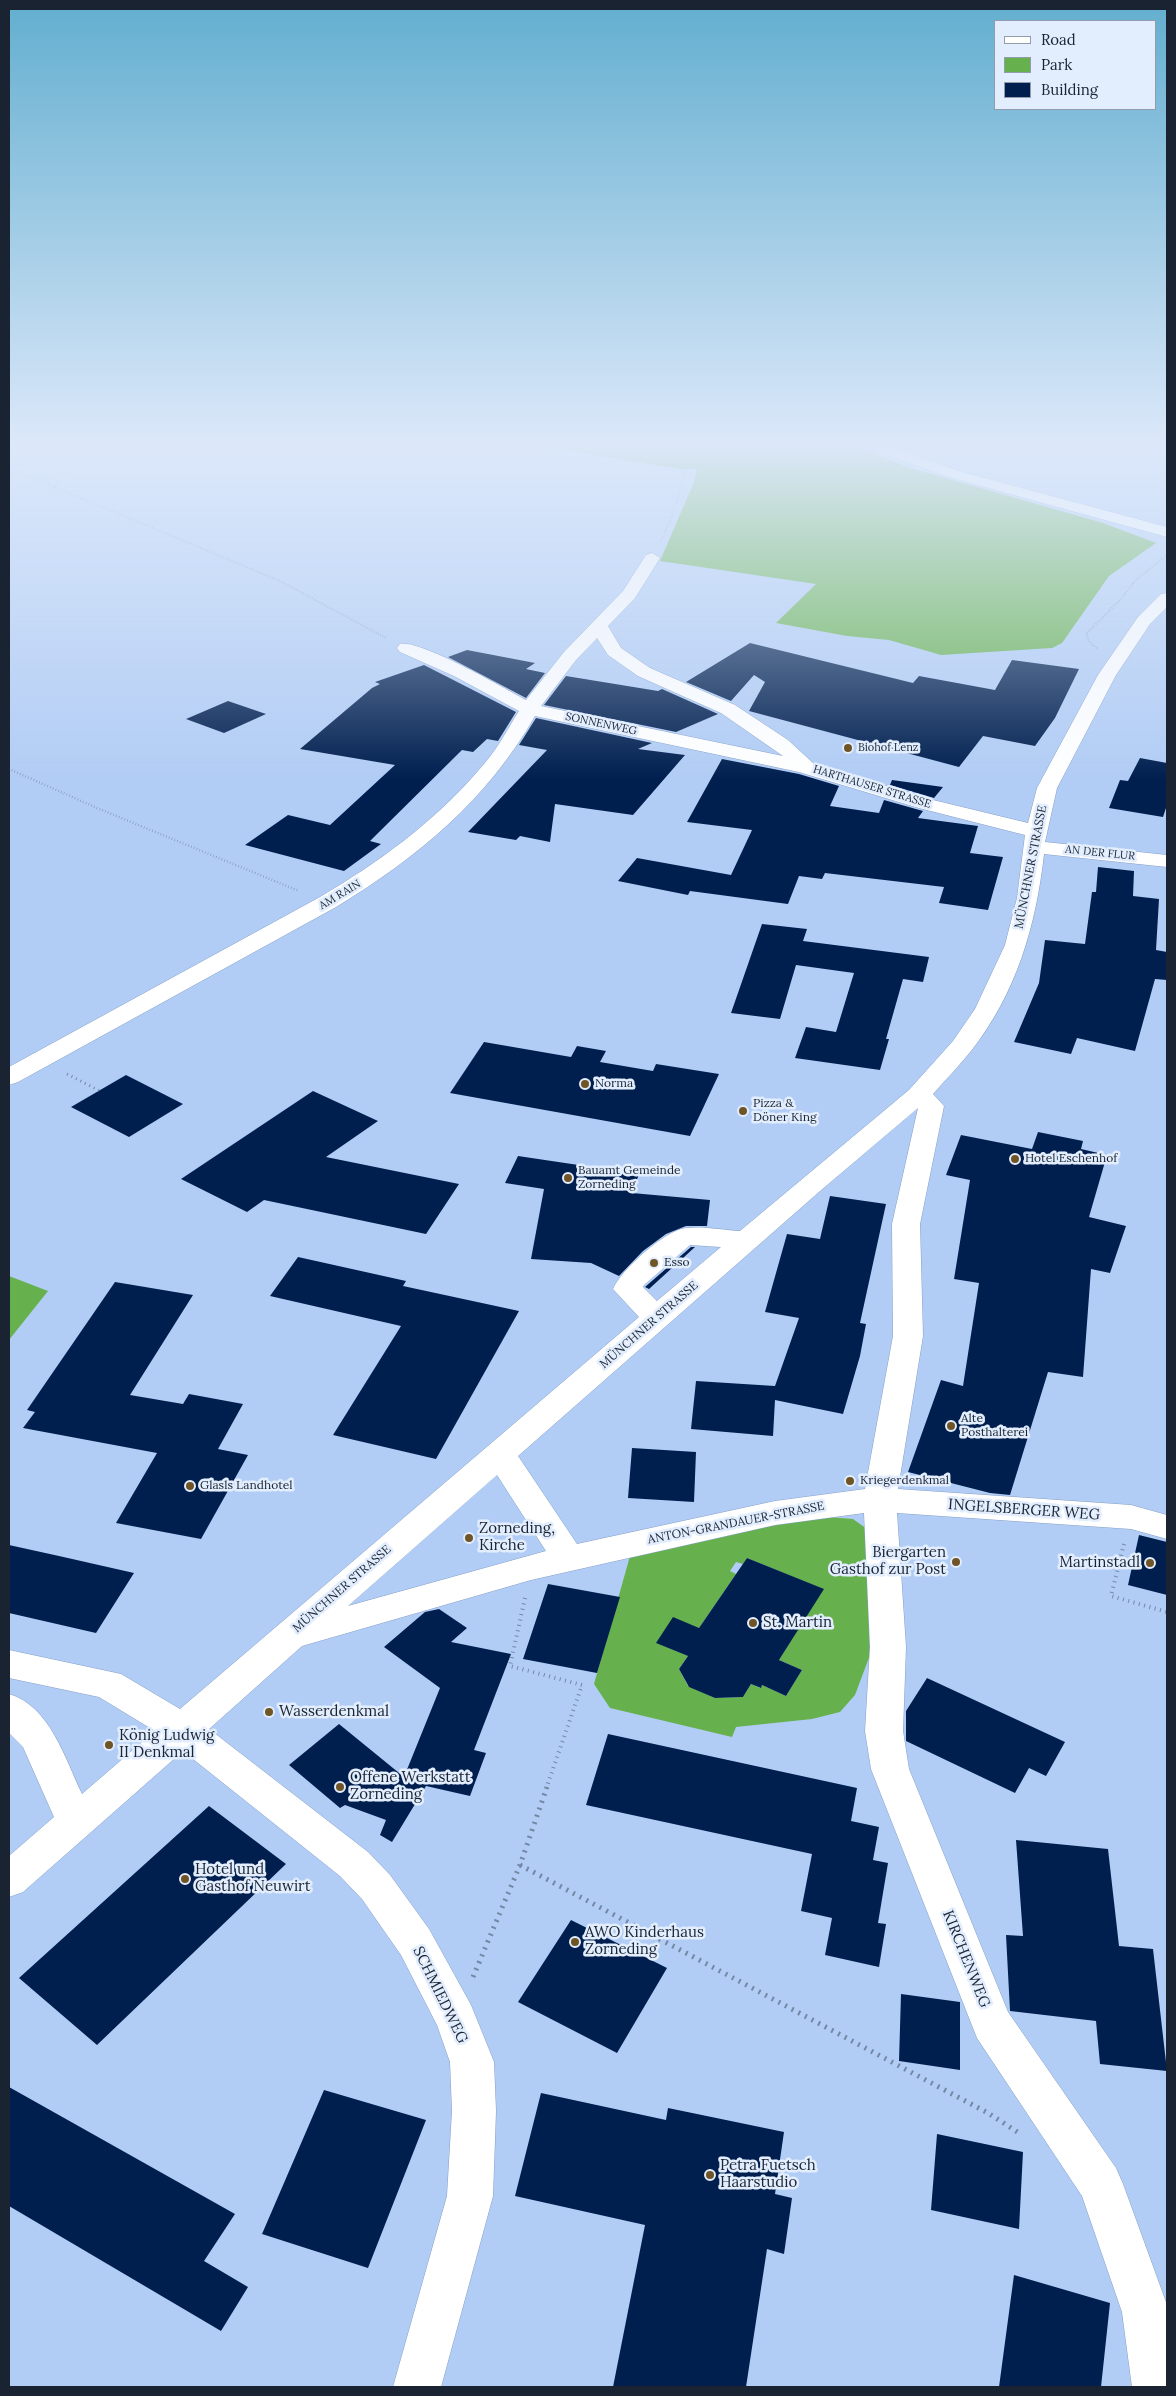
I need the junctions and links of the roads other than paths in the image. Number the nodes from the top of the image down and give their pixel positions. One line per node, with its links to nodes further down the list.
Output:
1 (652, 558): 3 (street)
2 (1167, 598): 7 (street, MÜNCHNER STRASSE)
3 (599, 626): 5 (street, AM RAIN); 6 (street, HARTHAUSER STRASSE)
4 (406, 648): 5 (street, SONNENWEG)
5 (529, 709): 6 (street, SONNENWEG); 9 (street, AM RAIN)
6 (807, 768): 7 (street, HARTHAUSER STRASSE)
7 (1035, 839): 8 (street, AN DER FLUR); 10 (street, MÜNCHNER STRASSE)
8 (1167, 861)
9 (9, 1077)
10 (918, 1095): 11 (street, MÜNCHNER STRASSE); 14 (street)
11 (747, 1240): 12 (street, MÜNCHNER STRASSE); 12 (street)
12 (657, 1318): 13 (street, MÜNCHNER STRASSE)
13 (500, 1454): 16 (street); 17 (street, MÜNCHNER STRASSE)
14 (880, 1500): 15 (street, INGELSBERGER WEG); 16 (street, ANTON-GRANDAUER-STRASSE); 24 (street, KIRCHENWEG)
15 (1167, 1527)
16 (568, 1558): 17 (street, ANTON-GRANDAUER-STRASSE)
17 (286, 1638): 20 (street, MÜNCHNER STRASSE)
18 (9, 1664): 20 (street, SCHMIEDWEG)
19 (9, 1709): 21 (street)
20 (182, 1729): 21 (street, MÜNCHNER STRASSE); 23 (street, SCHMIEDWEG)
21 (75, 1821): 22 (street, MÜNCHNER STRASSE)
22 (9, 1880)
23 (417, 2387)
24 (1156, 2387)

